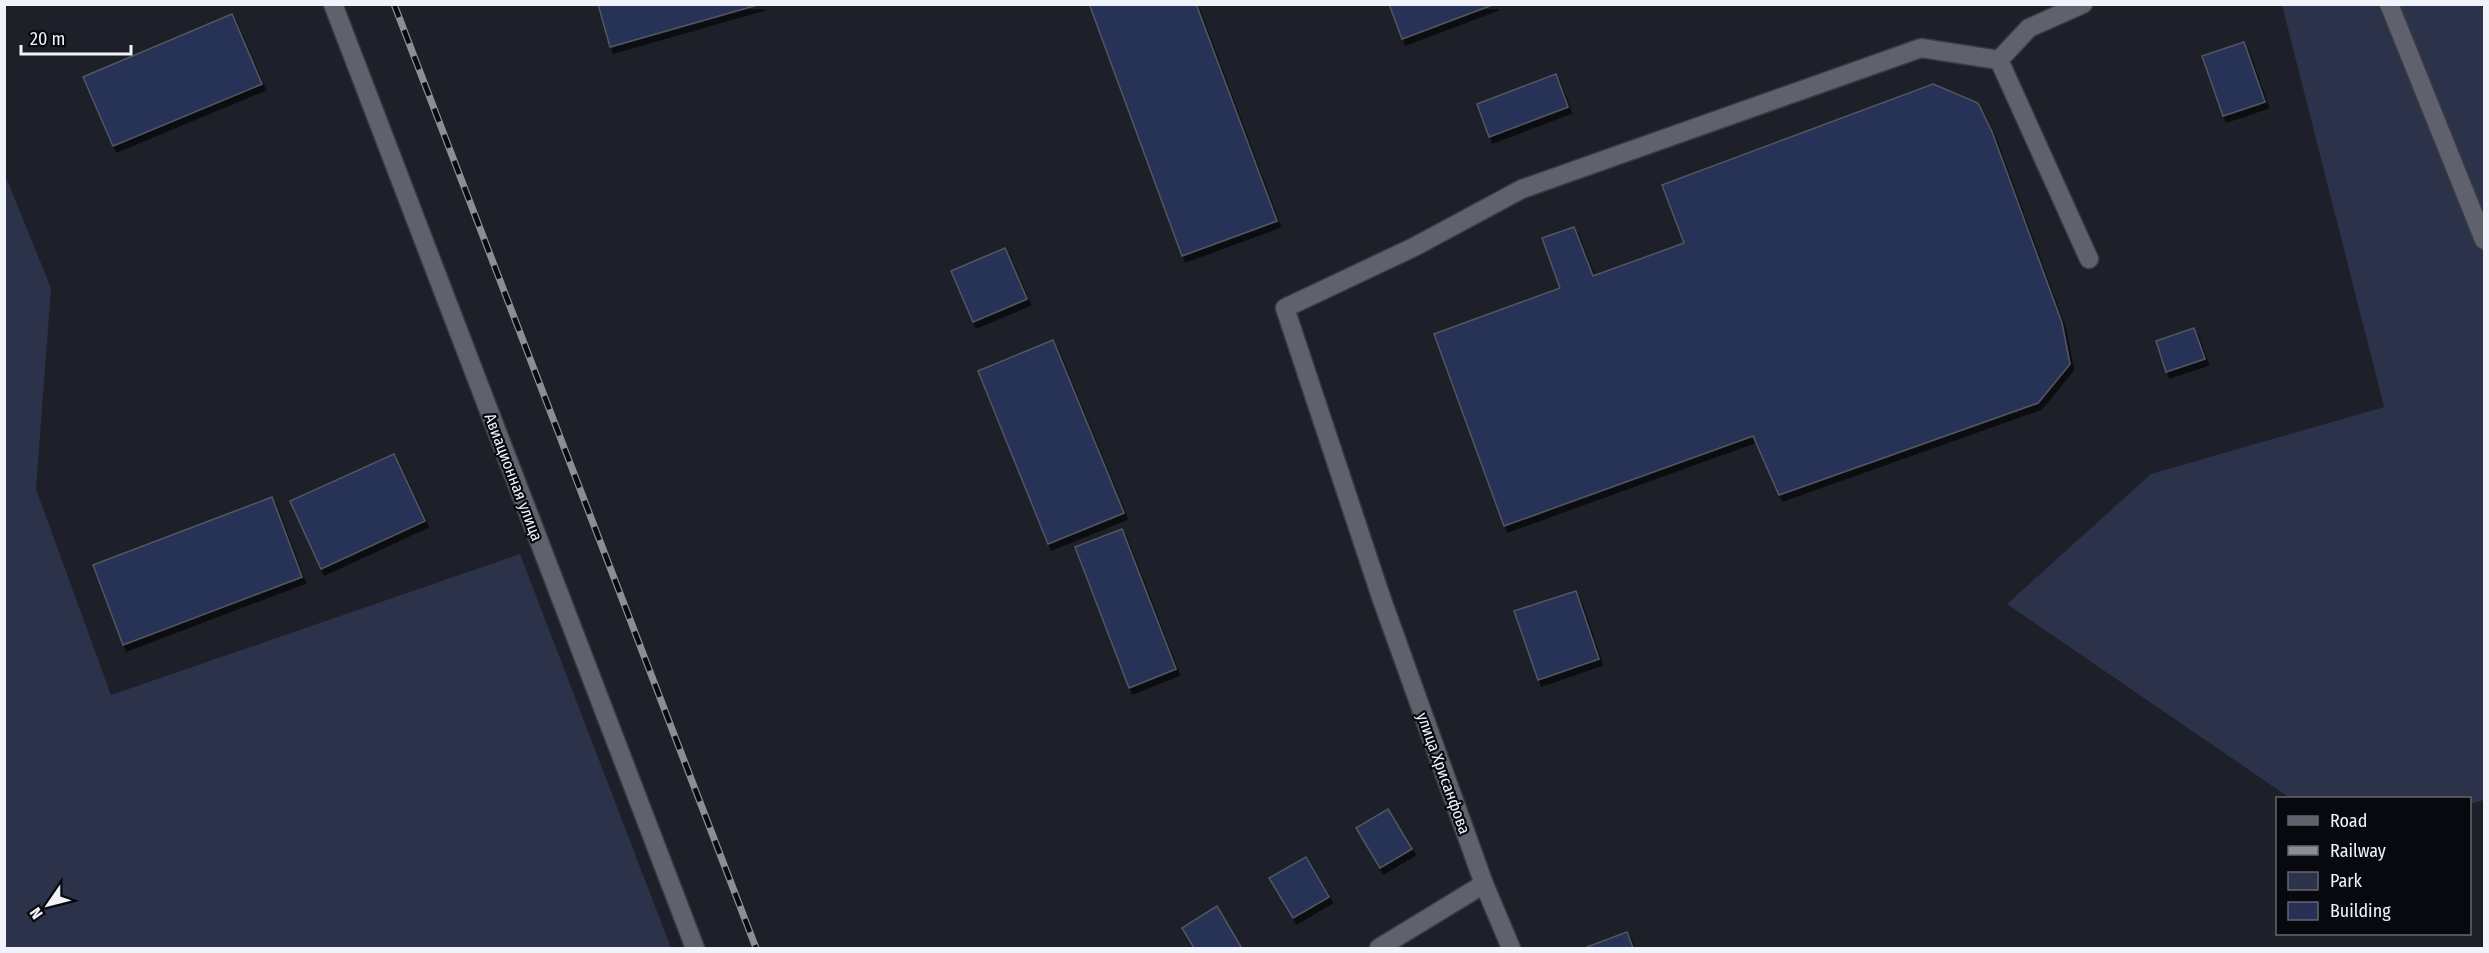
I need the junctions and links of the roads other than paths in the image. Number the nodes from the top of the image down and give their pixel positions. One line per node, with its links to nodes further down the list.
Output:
1 (333, 4): 8 (street, Авиационная улица)
2 (2083, 4): 4 (street)
3 (2389, 4): 5 (street)
4 (1999, 60): 6 (street); 7 (street, улица Хрисанфова)
5 (2484, 240)
6 (2089, 259)
7 (1484, 885): 9 (street); 10 (street, улица Хрисанфова)
8 (695, 948)
9 (1379, 948)
10 (1511, 948)

